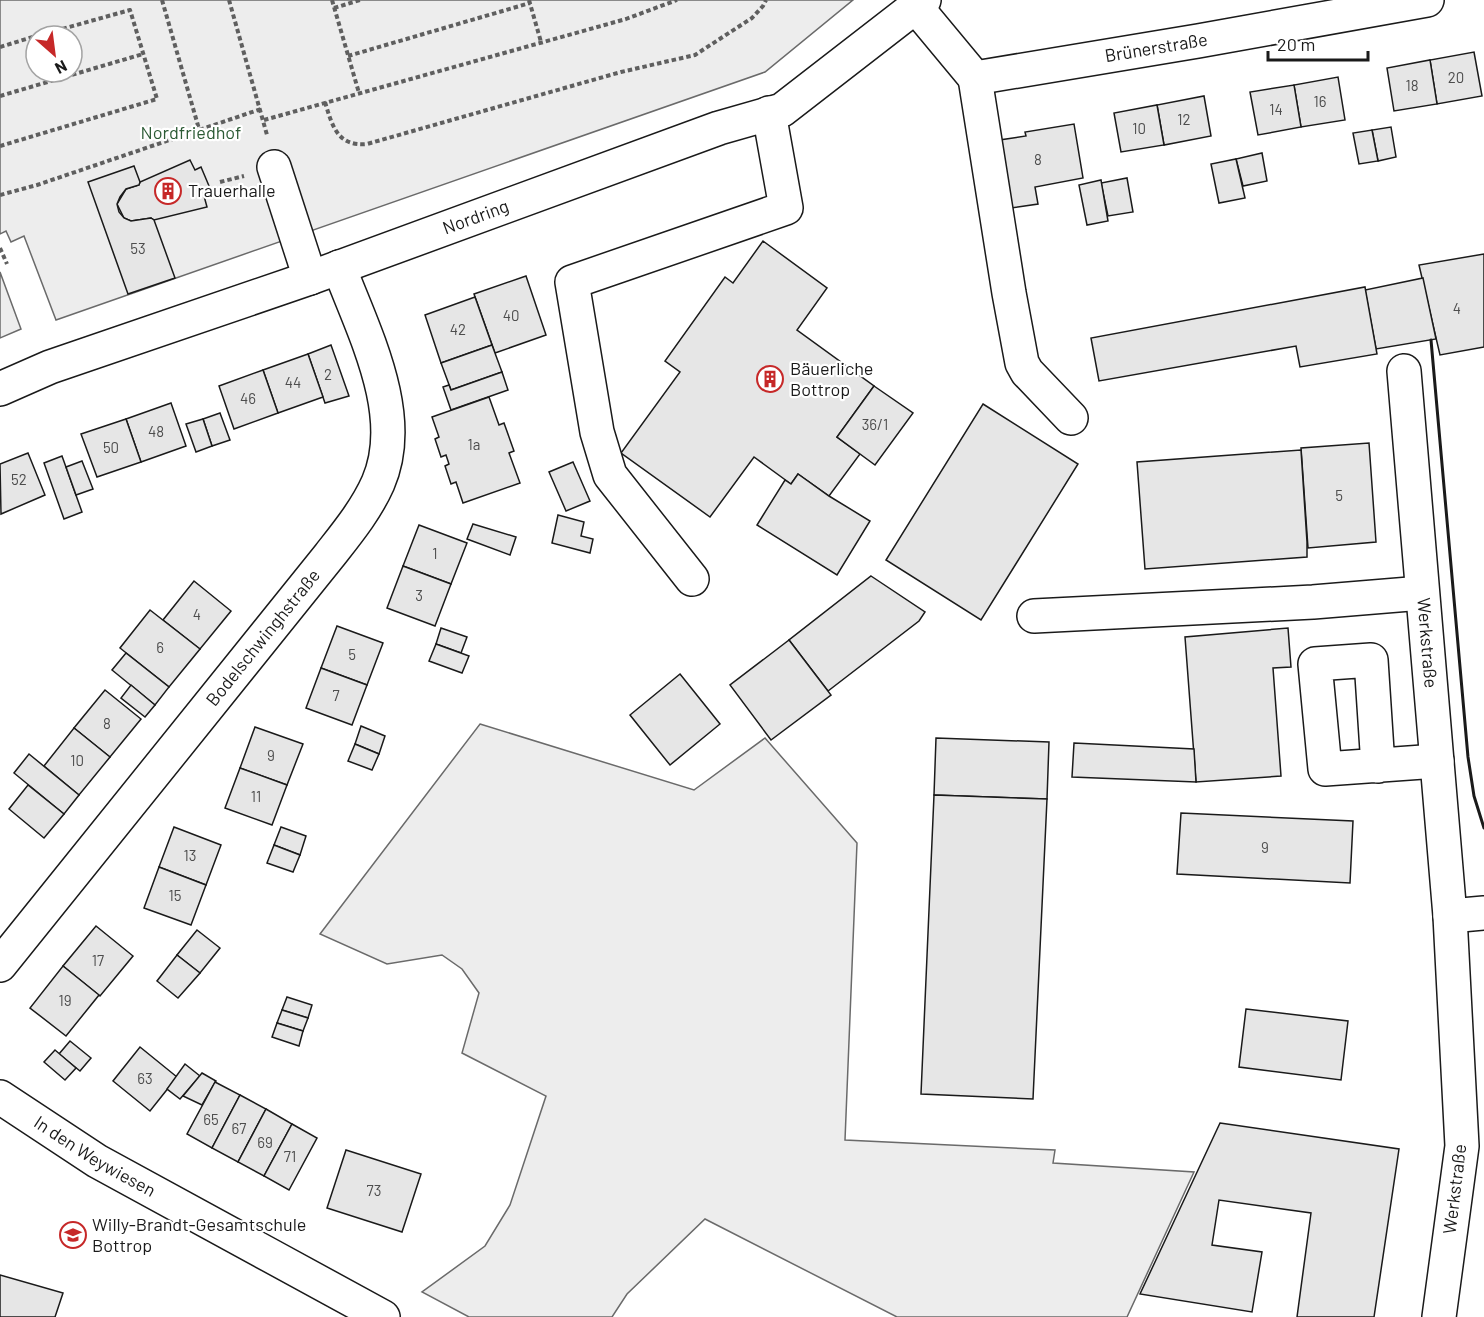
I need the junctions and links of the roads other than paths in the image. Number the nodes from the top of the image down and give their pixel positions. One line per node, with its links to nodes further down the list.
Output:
1 (1427, 0): 3 (street, Brünerstraße)
2 (920, 3): 3 (street); 4 (street, Nordring)
3 (975, 78): 9 (street)
4 (769, 113): 6 (street, Nordring); 10 (street)
5 (274, 167): 6 (street, Bodelschwinghstraße)
6 (325, 272): 8 (street, Nordring); 17 (street, Bodelschwinghstraße)
7 (1404, 371): 11 (street, Werkstraße)
8 (0, 389)
9 (1071, 418)
10 (693, 579)
11 (1422, 593): 12 (street); 13 (street, Werkstraße)
12 (1034, 616)
13 (1437, 761): 14 (street); 16 (street, Werkstraße)
14 (1378, 766)
15 (1484, 913): 16 (street)
16 (1450, 916): 20 (street, Werkstraße)
17 (0, 965)
18 (0, 1097): 19 (street, In den Weywiesen)
19 (379, 1316)
20 (1439, 1317)

